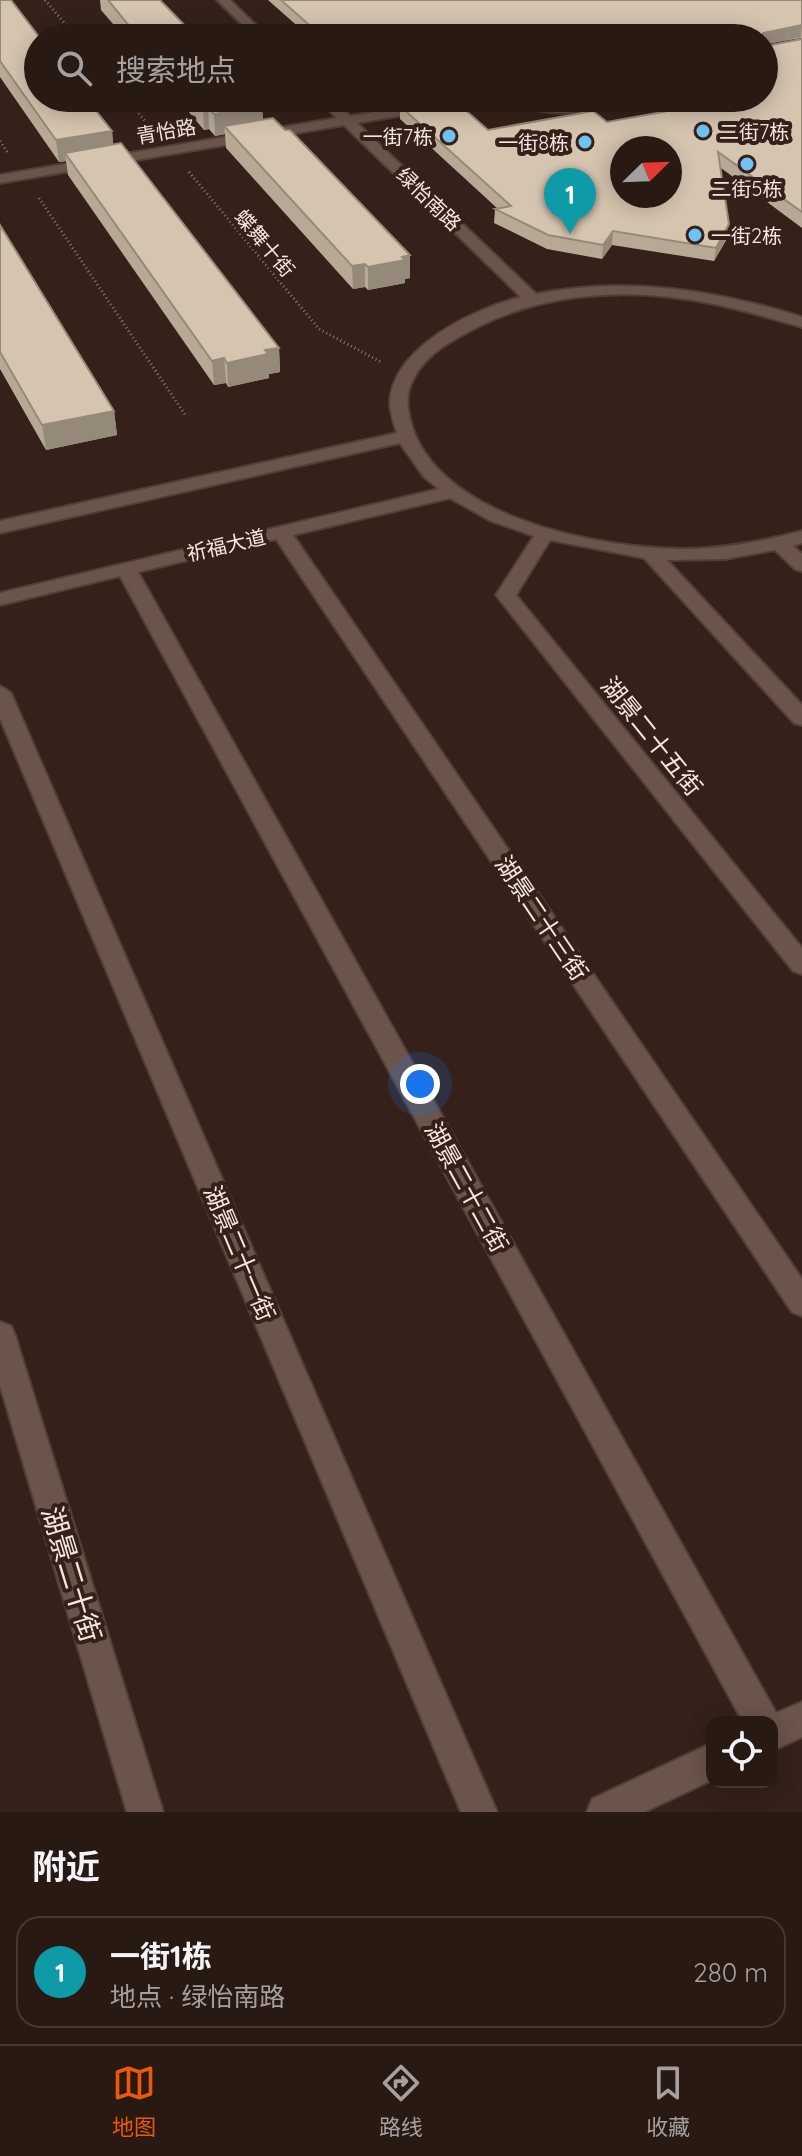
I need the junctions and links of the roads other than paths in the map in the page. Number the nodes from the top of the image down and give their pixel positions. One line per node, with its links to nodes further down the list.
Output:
1 (223, 0): 2 (street)
2 (248, 24)
3 (339, 112): 5 (street, 绿怡南路)
4 (396, 112): 5 (street, 青怡路)
5 (348, 120): 6 (street, 青怡路); 7 (street, 绿怡南路)
6 (0, 179)
7 (533, 300): 8 (street); 9 (street)
8 (802, 322)
9 (404, 437): 10 (street); 11 (street)
10 (452, 492): 12 (street, 祈福大道); 13 (street)
11 (0, 527)
12 (281, 532): 18 (street, 祈福大道); 23 (street, 湖景二十三街)
13 (544, 535): 16 (street); 22 (street, 湖景二十五街)
14 (802, 537): 15 (street)
15 (780, 544): 16 (street); 17 (street)
16 (650, 553): 21 (street)
17 (802, 565)
18 (126, 569): 19 (street, 祈福大道); 25 (street, 湖景二十二街)
19 (0, 599)
20 (0, 693): 30 (street, 湖景二十一街)
21 (802, 718)
22 (802, 965)
23 (802, 1303)
24 (0, 1335): 29 (street, 湖景二十街)
25 (759, 1716)
26 (802, 1719): 27 (street)
27 (778, 1730)
28 (706, 1764): 31 (street)
29 (145, 1812)
30 (479, 1812)
31 (605, 1812)

